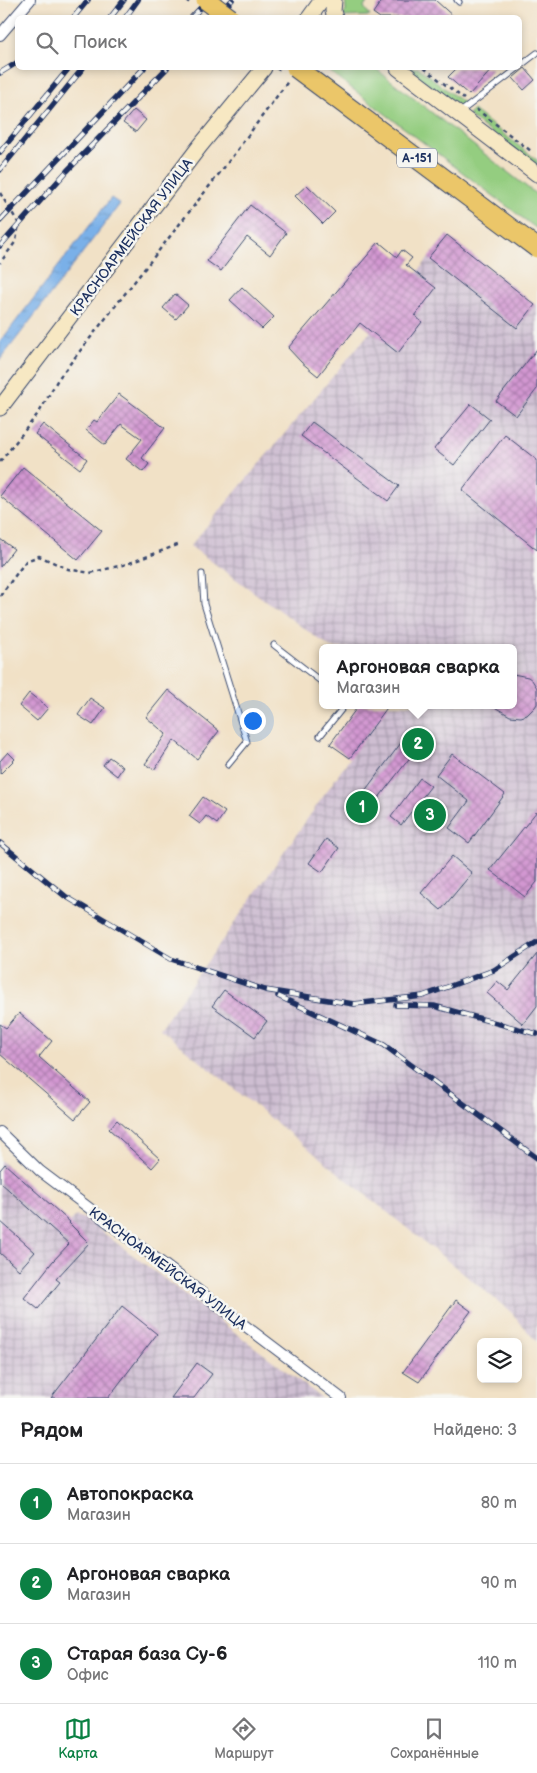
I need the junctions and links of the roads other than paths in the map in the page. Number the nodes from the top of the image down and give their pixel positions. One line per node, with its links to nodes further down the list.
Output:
1 (30, 0): 5 (street)
2 (206, 0): 6 (highway, bridge)
3 (322, 0): 7 (main road)
4 (334, 0): 8 (main road)
5 (17, 15)
6 (226, 15)
7 (311, 15)
8 (334, 15)
9 (15, 18): 10 (street)
10 (0, 35)
11 (537, 53): 12 (lane)
12 (522, 65)
13 (262, 70): 20 (main road, КРАСНОАРМЕЙСКАЯ УЛИЦА)
14 (401, 70): 17 (main road)
15 (515, 70): 17 (lane)
16 (295, 71): 19 (highway, А-151, bridge)
17 (464, 109): 18 (main road)
18 (537, 173)
19 (537, 248)
20 (0, 408)
21 (202, 574): 26 (lane)
22 (274, 645): 23 (lane)
23 (319, 680)
24 (342, 709): 25 (lane)
25 (320, 736)
26 (228, 765)
27 (0, 1132): 28 (street, КРАСНОАРМЕЙСКАЯ УЛИЦА)
28 (341, 1398)

